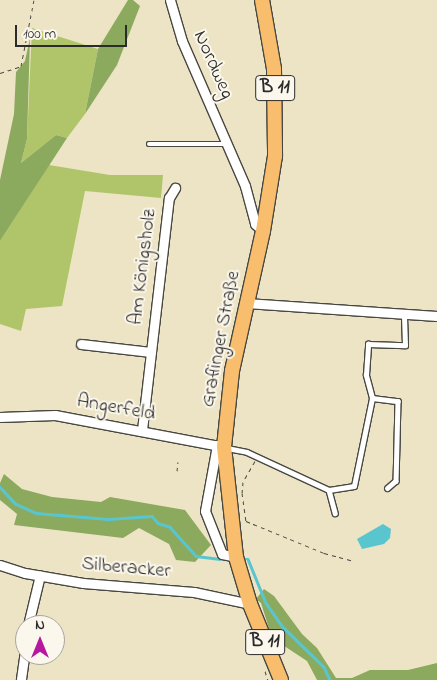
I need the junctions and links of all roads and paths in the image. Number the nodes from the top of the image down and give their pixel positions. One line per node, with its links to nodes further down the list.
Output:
1 (34, 0): 4 (path)
2 (170, 0): 6 (street, Nordweg)
3 (262, 0): 8 (main road, Graflinger Straße / B 11)
4 (0, 74)
5 (149, 144): 6 (lane)
6 (228, 144): 8 (street, Nordweg)
7 (175, 188): 13 (street, Am Königsholz)
8 (263, 231): 9 (main road, Graflinger Straße / B 11)
9 (246, 303): 10 (street); 17 (main road, Graflinger Straße / B 11)
10 (404, 314): 11 (street); 14 (lane)
11 (437, 316)
12 (81, 344): 13 (street, Am Königsholz)
13 (151, 352): 16 (street, Am Königsholz)
14 (372, 398): 21 (lane); 22 (lane)
15 (0, 417): 16 (street, Angerfeld)
16 (142, 430): 17 (street, Angerfeld)
17 (221, 446): 18 (lane); 24 (main road, Graflinger Straße / B 11); 24 (street)
18 (257, 456): 22 (lane); 25 (path)
19 (178, 462): 20 (path)
20 (178, 472)
21 (388, 488)
22 (329, 490): 23 (lane)
23 (335, 513)
24 (236, 557): 28 (main road, Graflinger Straße / B 11)
25 (353, 561)
26 (0, 565): 27 (street, Silberacker)
27 (40, 575): 28 (street, Silberacker); 29 (street)
28 (250, 604): 32 (main road, Graflinger Straße / B 11)
29 (30, 615)
30 (23, 665): 31 (street)
31 (21, 679)
32 (281, 680)

